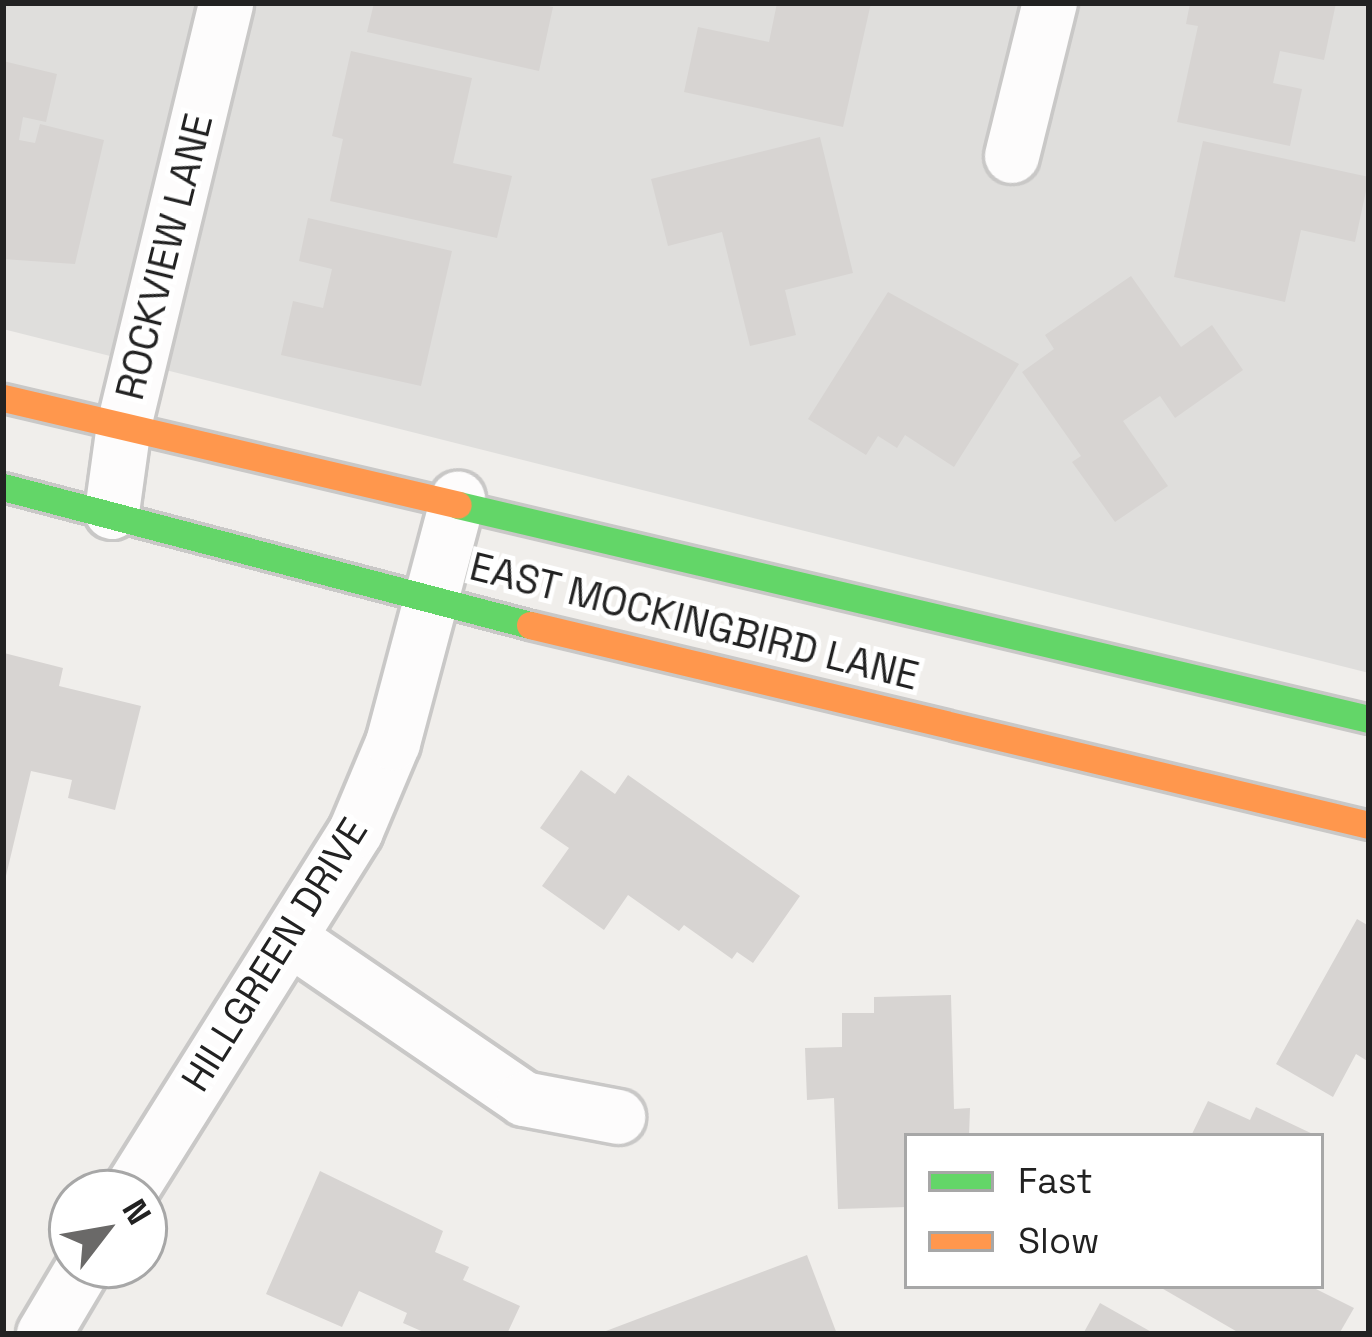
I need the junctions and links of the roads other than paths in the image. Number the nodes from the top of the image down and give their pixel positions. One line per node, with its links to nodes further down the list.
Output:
1 (226, 3): 5 (street, ROCKVIEW LANE)
2 (1050, 3): 3 (street)
3 (1012, 156)
4 (3, 398): 5 (main road, EAST MOCKINGBIRD LANE)
5 (124, 426): 7 (main road, EAST MOCKINGBIRD LANE); 8 (street, ROCKVIEW LANE)
6 (3, 487): 8 (main road, EAST MOCKINGBIRD LANE)
7 (458, 499): 9 (street, HILLGREEN DRIVE); 10 (main road, EAST MOCKINGBIRD LANE)
8 (112, 512): 9 (main road, EAST MOCKINGBIRD LANE)
9 (434, 598): 11 (main road, EAST MOCKINGBIRD LANE); 12 (street, HILLGREEN DRIVE)
10 (1369, 719)
11 (1369, 825)
12 (292, 940): 13 (street); 14 (street, HILLGREEN DRIVE)
13 (618, 1117)
14 (144, 1169)
15 (71, 1289): 16 (street)
16 (44, 1334)

